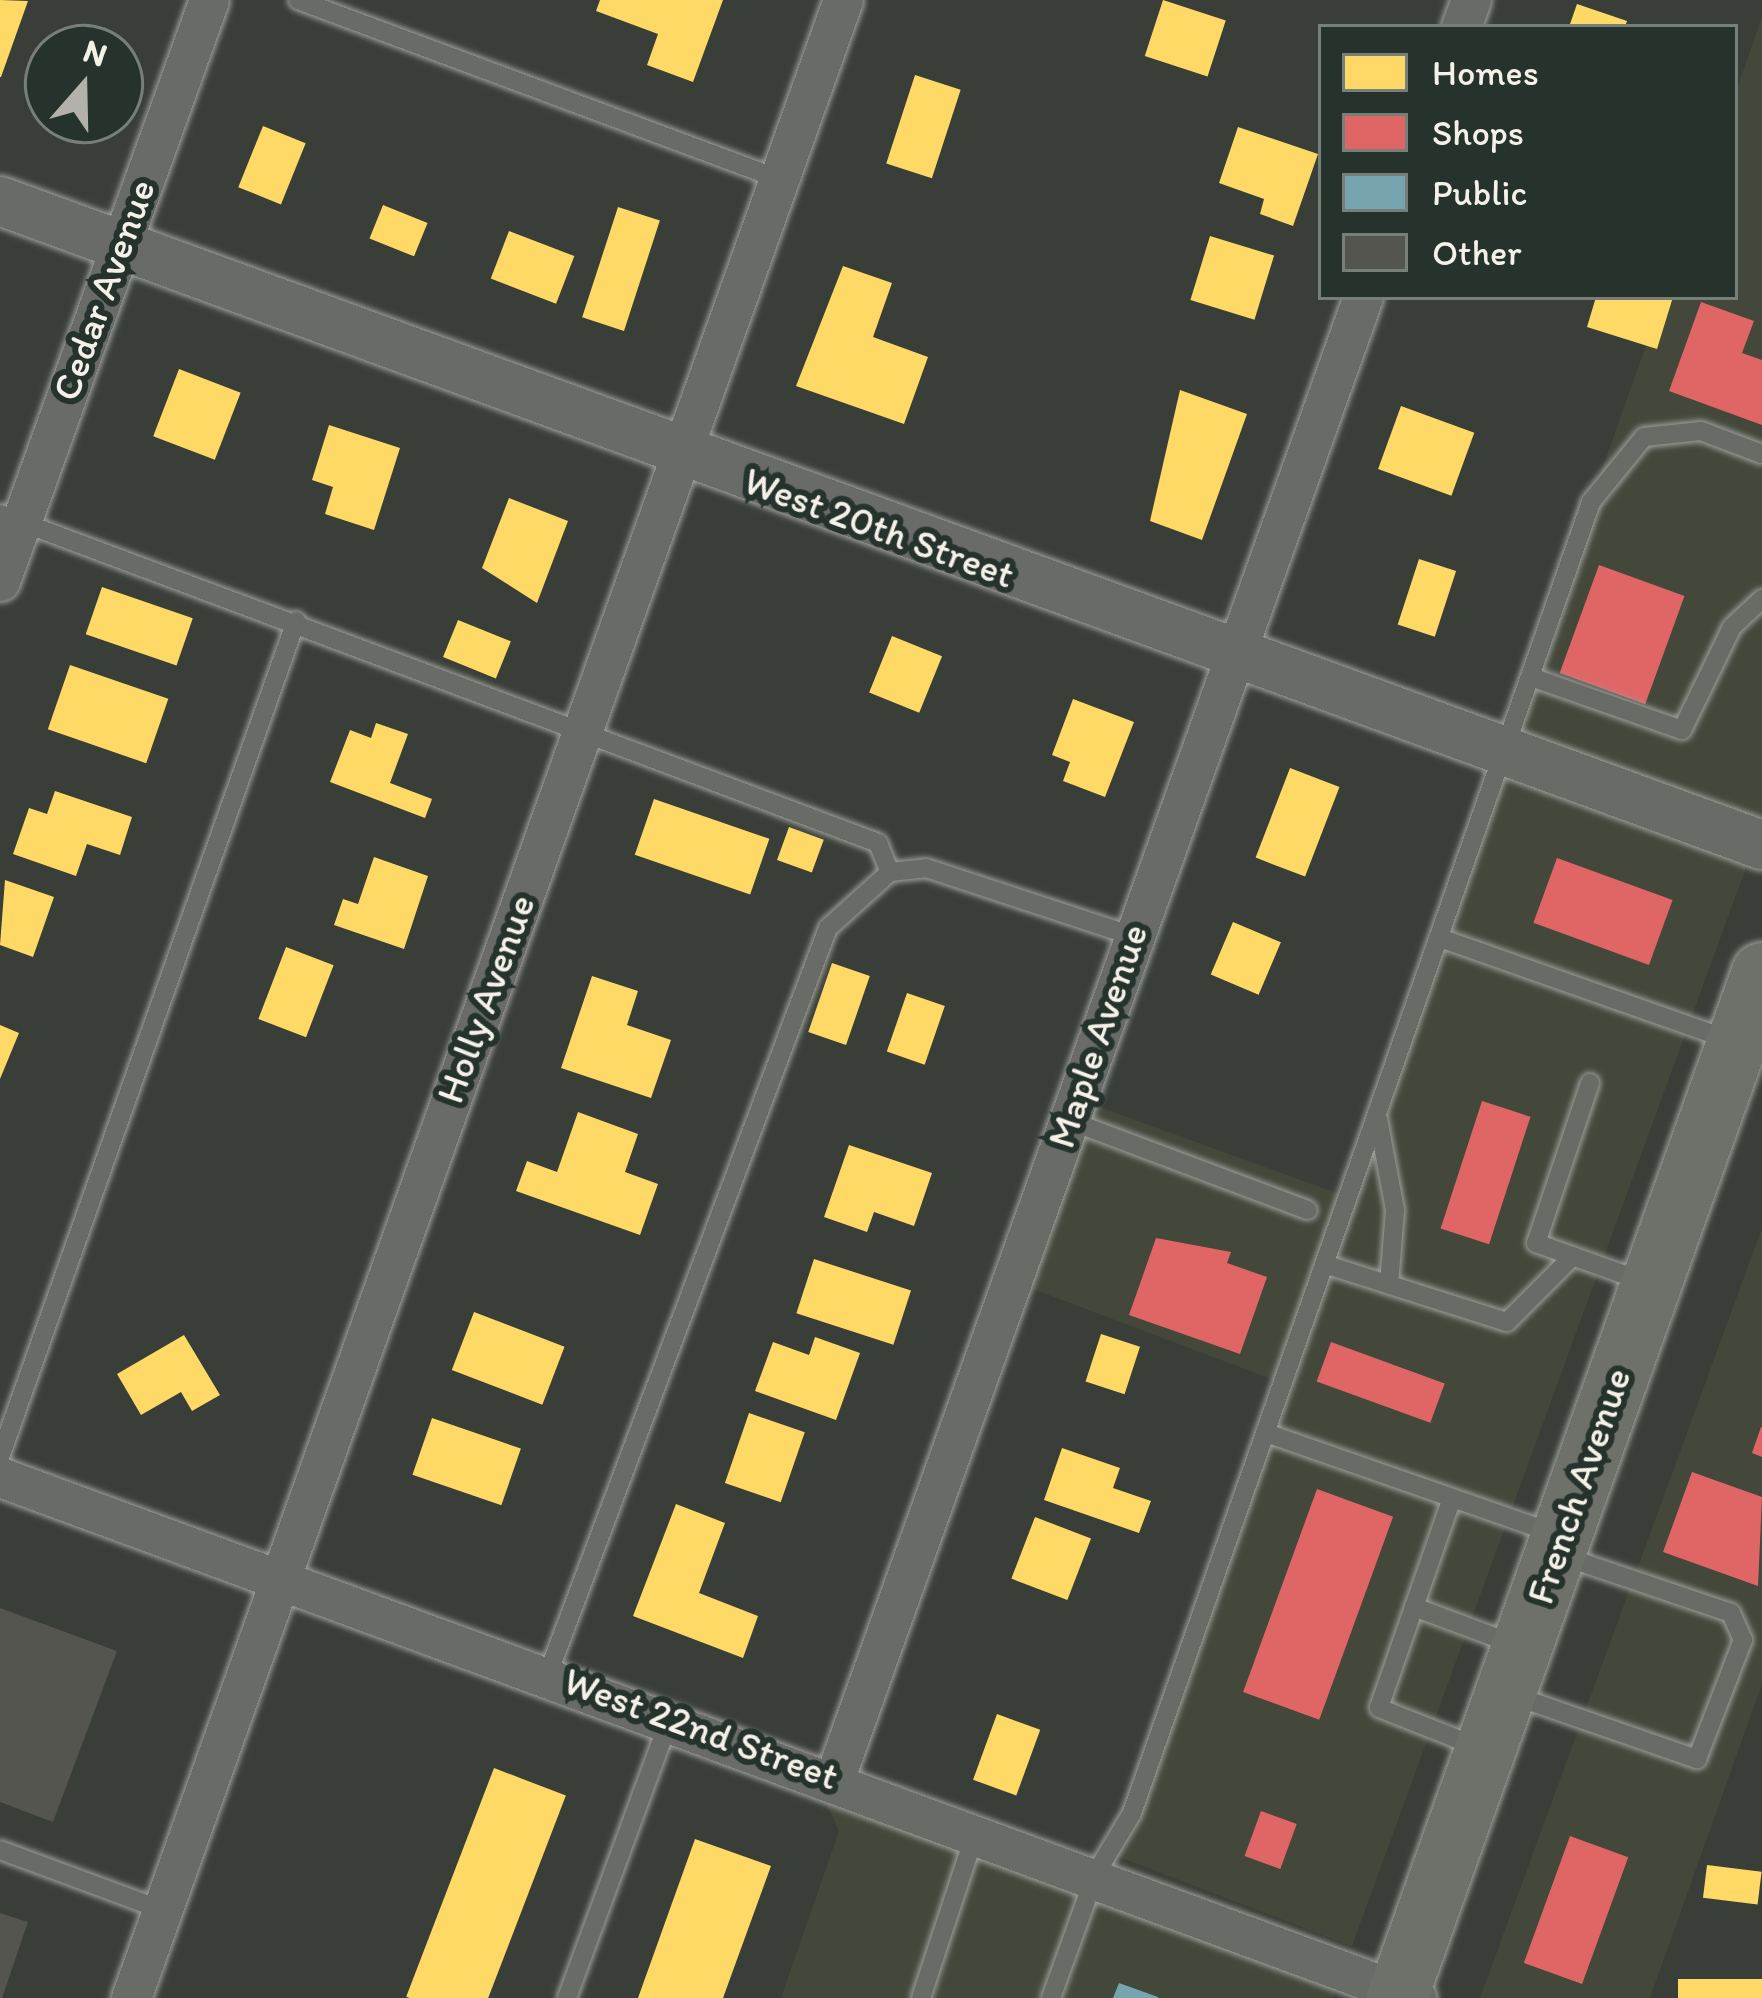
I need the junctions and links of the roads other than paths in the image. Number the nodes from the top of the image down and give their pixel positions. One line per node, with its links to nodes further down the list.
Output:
1 (209, 0): 6 (street, Cedar Avenue)
2 (298, 0): 4 (lane)
3 (844, 0): 4 (street, Holly Avenue)
4 (779, 179): 9 (street, Holly Avenue)
5 (0, 201): 6 (street, West 20th Street)
6 (120, 244): 9 (street, West 20th Street); 10 (street, Cedar Avenue)
7 (1362, 300): 14 (street, Maple Avenue)
8 (1762, 454): 15 (lane)
9 (680, 455): 14 (street, West 20th Street); 16 (street, Holly Avenue)
10 (11, 518): 11 (street, Cedar Avenue); 13 (lane)
11 (0, 581)
12 (1762, 599): 15 (lane)
13 (296, 621): 16 (lane); 33 (lane)
14 (1232, 655): 17 (street, West 20th Street); 20 (street, Maple Avenue)
15 (1531, 677): 17 (lane)
16 (583, 726): 19 (lane); 37 (street, Holly Avenue)
17 (1505, 753): 18 (street, West 20th Street); 21 (lane)
18 (1762, 845)
19 (890, 872): 20 (lane); 40 (lane)
20 (1133, 936): 26 (street, Maple Avenue)
21 (1440, 938): 23 (lane); 25 (lane)
22 (1762, 973): 23 (main road, French Avenue)
23 (1750, 1047): 30 (main road, French Avenue)
24 (1589, 1083): 28 (lane)
25 (1377, 1114): 29 (lane); 31 (lane)
26 (1068, 1120): 27 (lane); 43 (street, Maple Avenue)
27 (1307, 1210)
28 (1573, 1256): 30 (lane); 31 (lane)
29 (1324, 1264): 31 (lane); 32 (lane)
30 (1650, 1283): 36 (main road, French Avenue)
31 (1389, 1286)
32 (1266, 1433): 35 (lane); 46 (lane)
33 (0, 1456)
34 (0, 1477): 37 (street, West 22nd Street)
35 (1452, 1498): 36 (lane); 38 (lane)
36 (1559, 1545): 39 (main road, French Avenue); 39 (lane)
37 (280, 1579): 40 (street, West 22nd Street); 47 (street, Holly Avenue)
38 (1414, 1607): 39 (lane); 42 (lane)
39 (1514, 1670): 42 (main road, French Avenue)
40 (548, 1674): 41 (street, West 22nd Street)
41 (670, 1718): 43 (street, West 22nd Street); 50 (lane)
42 (1486, 1750): 48 (main road, French Avenue)
43 (835, 1777): 44 (street, West 22nd Street)
44 (976, 1829): 46 (street, West 22nd Street); 51 (lane)
45 (0, 1850): 47 (lane)
46 (1096, 1873): 48 (street, West 22nd Street); 52 (lane)
47 (162, 1910): 49 (street, Holly Avenue)
48 (1404, 1995)
49 (131, 1998)
50 (567, 1998)
51 (921, 1998)
52 (1052, 1998)

